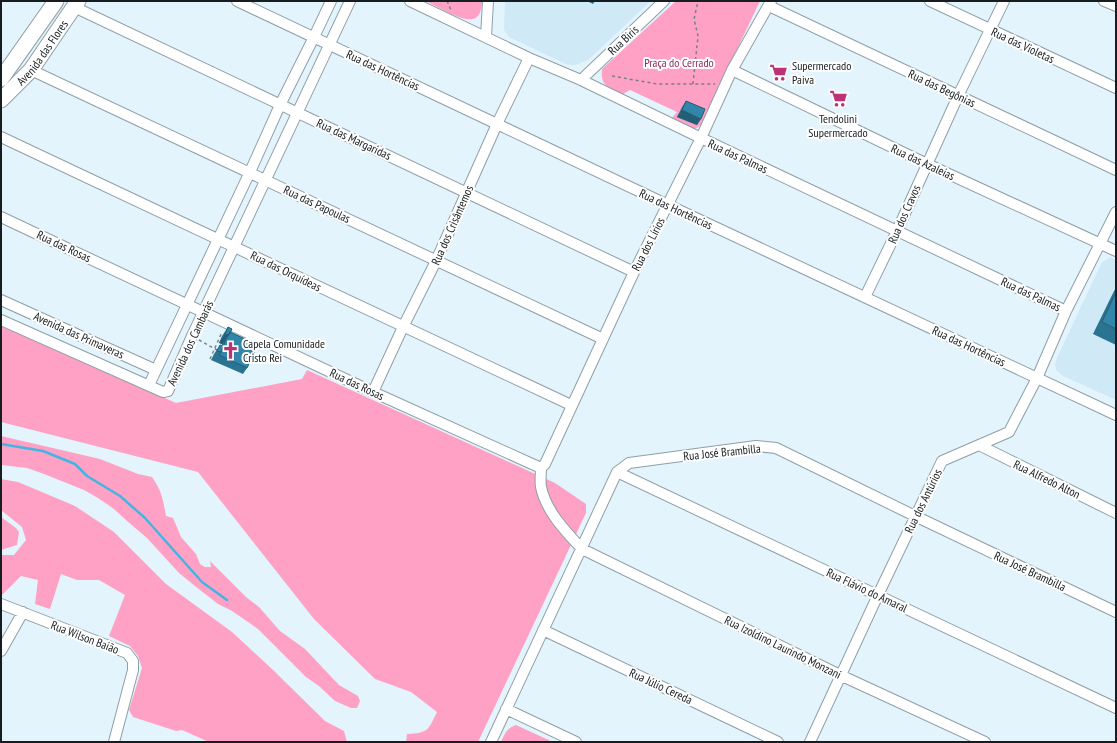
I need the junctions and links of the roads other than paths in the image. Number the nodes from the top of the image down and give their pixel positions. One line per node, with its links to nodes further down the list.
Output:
1 (56, 1): 21 (main road, Avenida das Flores)
2 (237, 1): 15 (street, Rua das Hortências)
3 (331, 1): 15 (street, Avenida dos Cambarás)
4 (350, 1): 17 (street, Avenida dos Cambarás)
5 (410, 1): 16 (street, Rua das Palmas)
6 (488, 1): 16 (street)
7 (664, 1): 22 (street, Rua Biris)
8 (930, 1): 14 (street, Rua das Violetas)
9 (1004, 1): 14 (street, Rua dos Cravos)
10 (1104, 1): 13 (street)
11 (76, 4): 19 (main road, Avenida das Flores); 26 (street, Rua das Margaridas)
12 (770, 4): 20 (street, Rua dos Lírios); 24 (street, Rua das Begônias)
13 (1116, 6)
14 (991, 30): 23 (street, Rua das Violetas); 24 (street, Rua dos Cravos)
15 (314, 37): 17 (street, Rua das Hortências); 26 (street, Avenida dos Cambarás)
16 (486, 37): 18 (street, Rua das Palmas)
17 (330, 45): 27 (street, Avenida dos Cambarás); 28 (street, Rua das Hortências)
18 (529, 58): 22 (street, Rua das Palmas); 28 (street, Rua dos Crisântemos)
19 (31, 70): 25 (main road, Avenida das Flores); 33 (street, Rua das Papoulas)
20 (732, 70): 30 (street, Rua dos Lírios); 31 (street, Rua das Azaleias)
21 (1, 79)
22 (581, 80): 30 (street, Rua das Palmas)
23 (1116, 88)
24 (958, 96): 31 (street, Rua dos Cravos); 32 (street, Rua das Begônias)
25 (1, 100)
26 (280, 105): 27 (street, Rua das Margaridas); 33 (street, Avenida dos Cambarás)
27 (298, 113): 34 (street, Avenida dos Cambarás); 35 (street, Rua das Margaridas)
28 (497, 124): 35 (street, Rua dos Crisântemos); 36 (street, Rua das Hortências)
29 (1, 137): 40 (street, Rua das Orquídeas)
30 (701, 138): 36 (street, Rua dos Lírios); 39 (street, Rua das Palmas)
31 (927, 164): 39 (street, Rua dos Cravos); 41 (street, Rua das Azaleias)
32 (1116, 170)
33 (250, 172): 34 (street, Rua das Papoulas); 40 (street, Avenida dos Cambarás)
34 (267, 180): 42 (street, Avenida dos Cambarás); 44 (street, Rua das Papoulas)
35 (467, 192): 44 (street, Rua dos Crisântemos); 45 (street, Rua das Margaridas)
36 (668, 205): 45 (street, Rua dos Lírios); 46 (street, Rua das Hortências)
37 (1116, 212): 41 (street, Rua dos Antúrios)
38 (1, 216): 48 (street, Rua das Rosas)
39 (897, 231): 46 (street, Rua dos Cravos); 50 (street, Rua das Palmas)
40 (219, 239): 42 (street, Rua das Orquídeas); 48 (street, Avenida dos Cambarás)
41 (1100, 244): 43 (street, Rua das Azaleias); 50 (street, Rua dos Antúrios)
42 (235, 247): 51 (street, Avenida dos Cambarás); 54 (street, Rua das Orquídeas)
43 (1116, 252)
44 (436, 261): 54 (street, Rua dos Crisântemos); 55 (street, Rua das Papoulas)
45 (634, 272): 55 (street, Rua dos Lírios)
46 (865, 297): 57 (street, Rua das Hortências)
47 (1, 300): 49 (street, Avenida das Primaveras)
48 (188, 305): 51 (street, Rua das Rosas); 56 (street, Avenida dos Cambarás)
49 (21, 310): 53 (street); 56 (street, Avenida das Primaveras)
50 (1066, 311): 57 (street, Rua dos Antúrios)
51 (204, 312): 58 (street, Avenida dos Cambarás); 59 (street, Rua das Rosas)
52 (1, 320): 53 (street, Avenida das Primaveras)
53 (14, 326): 58 (street, Avenida das Primaveras)
54 (403, 327): 59 (street, Rua dos Crisântemos); 60 (street, Rua das Orquídeas)
55 (603, 339): 60 (street, Rua dos Lírios)
56 (156, 370): 58 (street, Avenida dos Cambarás)
57 (1037, 378): 61 (street, Rua das Hortências); 62 (street, Rua dos Antúrios)
58 (149, 385)
59 (373, 392): 63 (street, Rua das Rosas)
60 (571, 405): 63 (street, Rua dos Lírios)
61 (1116, 415)
62 (979, 445): 65 (street, Rua Alfredo Alton); 66 (street, Rua dos Antúrios)
63 (541, 468): 67 (street)
64 (617, 472): 66 (street, Rua José Brambilla); 67 (street); 68 (street, Rua Flávio do Amaral)
65 (1116, 513)
66 (915, 516): 68 (street, Rua dos Antúrios); 71 (street, Rua José Brambilla)
67 (582, 549): 72 (street); 74 (street, Rua Izoldino Laurindo Monzani)
68 (878, 595): 74 (street, Rua dos Antúrios); 75 (street, Rua Flávio do Amaral)
69 (1, 604): 70 (street, Rua Wilson Baião)
70 (23, 612): 73 (street); 77 (street, Rua Wilson Baião)
71 (1116, 612)
72 (543, 630): 76 (street); 80 (street, Rua Júlio Cereda)
73 (1, 651)
74 (840, 675): 81 (street, Rua dos Antúrios); 82 (street, Rua Izoldino Laurindo Monzani)
75 (1116, 708)
76 (506, 709): 78 (street); 79 (street)
77 (114, 742)
78 (491, 742)
79 (576, 742)
80 (778, 742)
81 (810, 742)
82 (985, 742)

